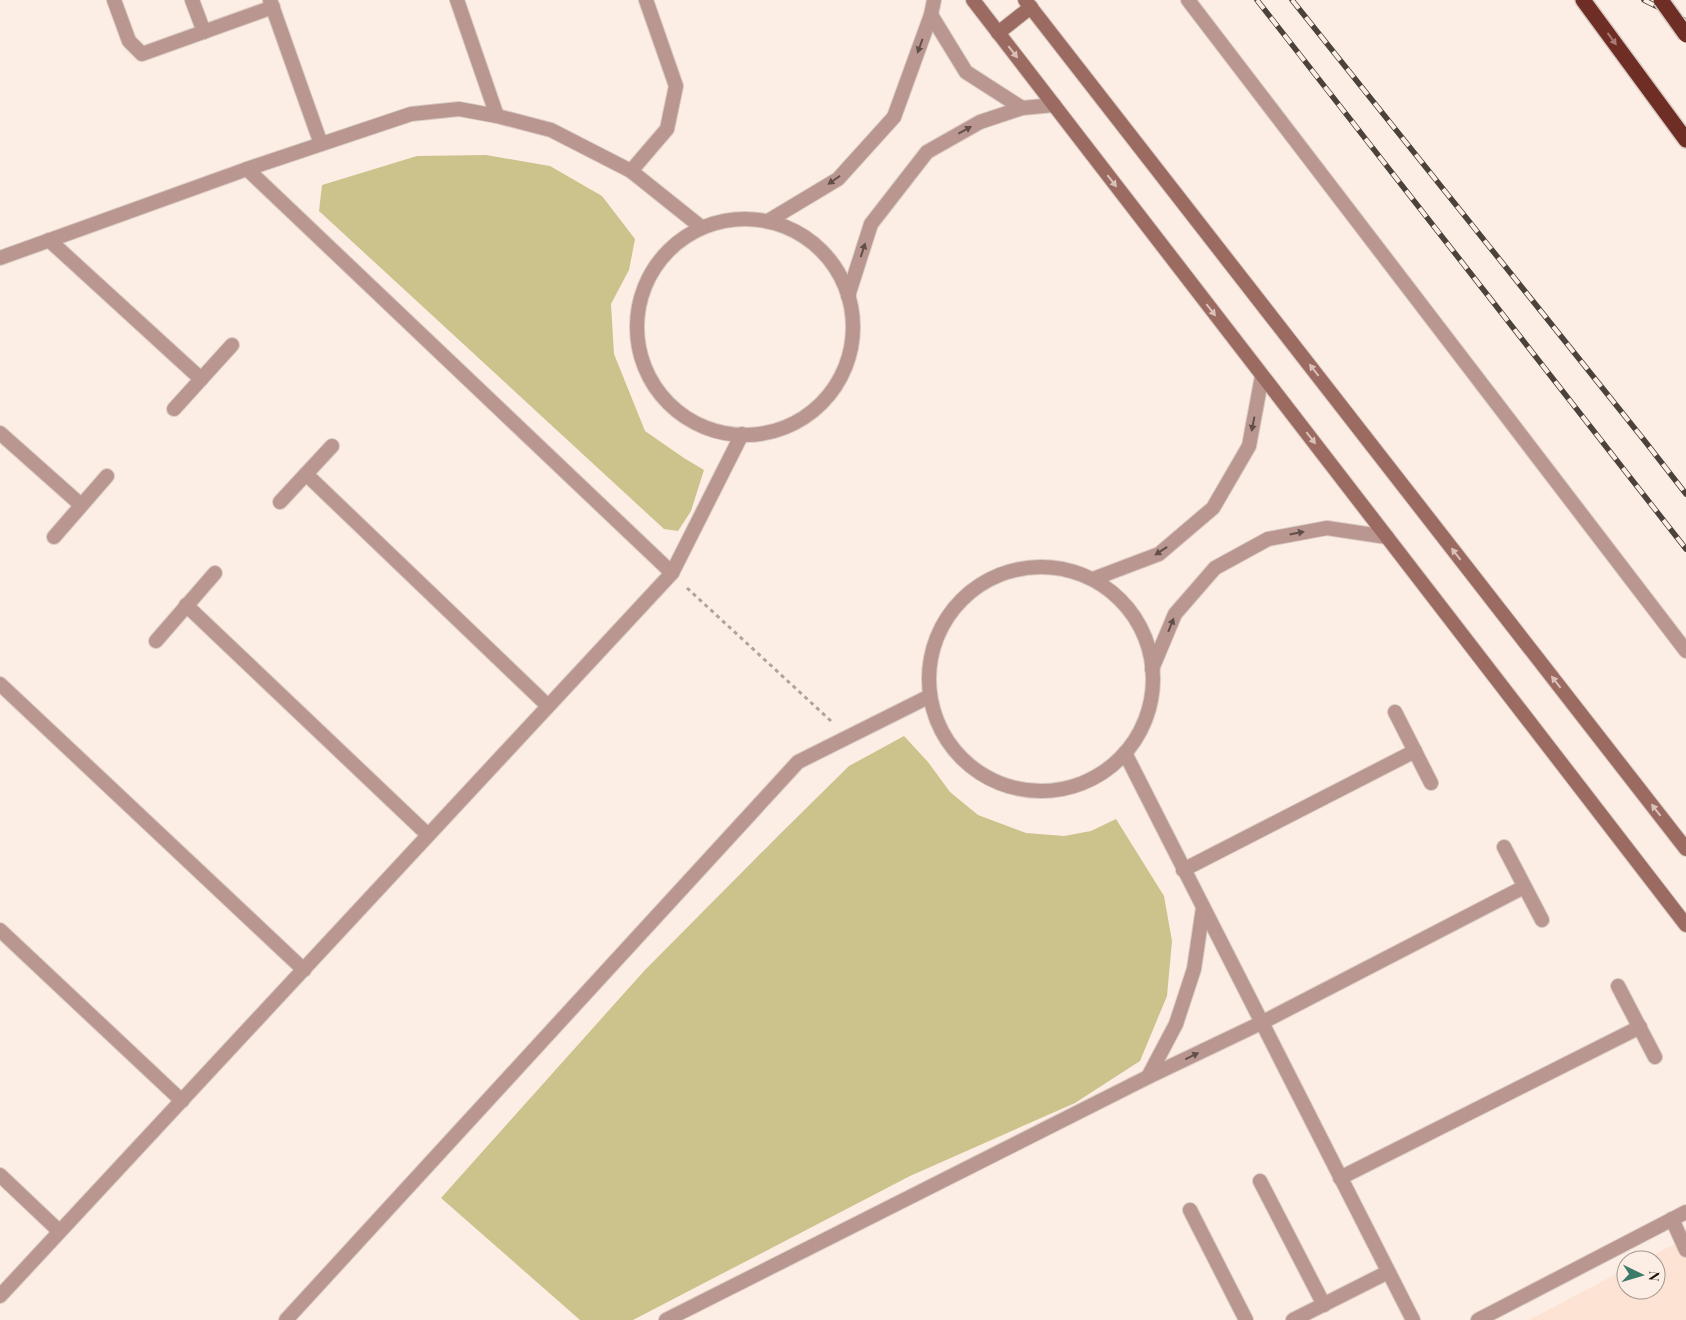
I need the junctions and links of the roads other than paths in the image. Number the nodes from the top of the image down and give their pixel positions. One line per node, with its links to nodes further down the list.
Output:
1 (114, 0): 13 (street)
2 (192, 0): 13 (street)
3 (457, 0): 18 (street)
4 (646, 0): 22 (street)
5 (934, 0): 12 (street)
6 (973, 0): 14 (main road)
7 (1188, 0): 46 (street)
8 (1583, 0): 19 (highway, one-way to 19)
9 (1661, 0): 15 (highway, bridge)
10 (272, 4): 13 (street); 20 (street)
11 (1028, 4): 14 (main road); 57 (main road, one-way to 11)
12 (931, 16): 17 (street); 23 (street, one-way to 23)
13 (204, 32)
14 (998, 33): 16 (main road, one-way to 16)
15 (1686, 35)
16 (1054, 105): 17 (street); 29 (main road, one-way to 29)
17 (1022, 108): 27 (street, one-way to 17)
18 (498, 116): 20 (street); 22 (street)
19 (1686, 140)
20 (320, 144): 21 (street)
21 (247, 169): 25 (street); 42 (street)
22 (631, 171): 24 (street)
23 (768, 221): 24 (street); 27 (street)
24 (701, 227): 33 (street)
25 (49, 240): 26 (street); 30 (street)
26 (0, 258)
27 (848, 296): 33 (street)
28 (232, 345): 30 (street)
29 (1262, 376): 40 (main road, one-way to 40); 43 (street, one-way to 43)
30 (201, 378): 31 (street)
31 (174, 409)
32 (0, 433): 38 (street)
33 (742, 434): 42 (street)
34 (332, 446): 35 (street)
35 (306, 474): 37 (street); 50 (street)
36 (107, 476): 38 (street)
37 (280, 502)
38 (81, 505): 39 (street)
39 (54, 537)
40 (1387, 537): 47 (street, one-way to 40); 62 (main road)
41 (215, 573): 44 (street)
42 (672, 574): 50 (street)
43 (1093, 579): 47 (street); 49 (street)
44 (186, 605): 45 (street); 55 (street)
45 (156, 641)
46 (1686, 651)
47 (1152, 670): 53 (street)
48 (0, 684): 64 (street)
49 (930, 696): 53 (street); 82 (street)
50 (548, 706): 55 (street)
51 (1395, 712): 52 (street)
52 (1415, 751): 54 (street); 58 (street)
53 (1125, 753): 58 (street)
54 (1431, 783)
55 (428, 836): 64 (street)
56 (1504, 847): 59 (street)
57 (1686, 849)
58 (1183, 870): 60 (street)
59 (1524, 886): 61 (street); 66 (street)
60 (1203, 908): 66 (street); 69 (street)
61 (1542, 920)
62 (1686, 925)
63 (0, 930): 70 (street)
64 (304, 970): 70 (street)
65 (1618, 986): 67 (street)
66 (1262, 1022): 69 (street, one-way to 66); 72 (street)
67 (1640, 1027): 68 (street); 72 (street)
68 (1655, 1057)
69 (1148, 1077): 83 (street)
70 (182, 1101): 77 (street)
71 (0, 1175): 77 (street)
72 (1340, 1178): 79 (street)
73 (1260, 1181): 81 (street)
74 (1190, 1210): 84 (street)
75 (1686, 1212): 76 (street)
76 (1672, 1219): 78 (street); 87 (street)
77 (59, 1232): 80 (street)
78 (1686, 1250)
79 (1388, 1272): 81 (street); 86 (street)
80 (0, 1296)
81 (1324, 1305): 85 (street)
82 (286, 1320)
83 (666, 1320)
84 (1246, 1320)
85 (1293, 1320)
86 (1413, 1320)
87 (1478, 1320)

